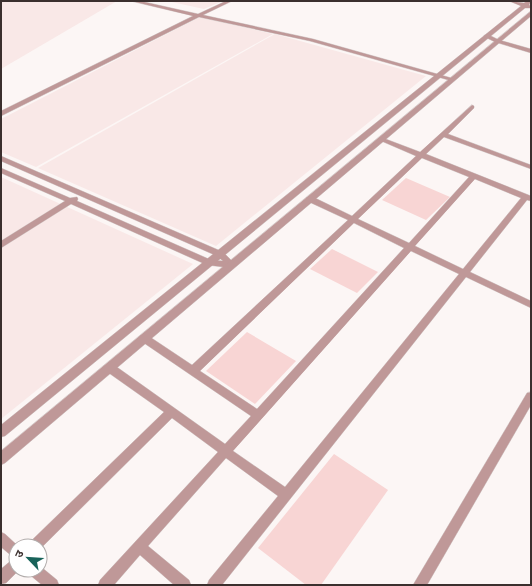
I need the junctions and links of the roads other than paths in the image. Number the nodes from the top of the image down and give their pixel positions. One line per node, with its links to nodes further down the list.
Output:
1 (134, 1): 7 (street)
2 (155, 1): 6 (street)
3 (230, 1): 6 (street)
4 (512, 1): 5 (street)
5 (529, 5): 8 (street); 9 (street)
6 (205, 12): 7 (street); 12 (street)
7 (199, 15): 12 (street); 15 (street)
8 (487, 36): 9 (street); 12 (street)
9 (499, 39): 10 (street); 11 (street); 13 (street)
10 (531, 46)
11 (531, 51)
12 (441, 73): 13 (street); 32 (street)
13 (454, 77): 17 (street)
14 (472, 107): 16 (street)
15 (1, 114)
16 (443, 134): 18 (street); 20 (street)
17 (381, 139): 18 (street); 26 (street)
18 (421, 155): 22 (street); 29 (street)
19 (1, 158): 23 (street)
20 (531, 167)
21 (1, 170): 24 (street)
22 (474, 176): 27 (street); 31 (street)
23 (44, 177): 24 (street); 25 (street)
24 (20, 178): 28 (street)
25 (82, 194): 28 (street); 32 (street)
26 (310, 198): 29 (street); 34 (street)
27 (528, 198): 35 (street)
28 (71, 201): 30 (street); 33 (street)
29 (354, 219): 31 (street); 39 (street)
30 (1, 245)
31 (411, 247): 35 (street); 42 (street)
32 (220, 254): 33 (street); 34 (street)
33 (210, 263): 34 (street); 43 (street)
34 (232, 265): 37 (street)
35 (464, 273): 36 (street); 46 (street)
36 (531, 305)
37 (144, 338): 38 (street); 39 (street)
38 (110, 368): 41 (street); 45 (street)
39 (194, 372): 42 (street)
40 (531, 396): 54 (street)
41 (171, 412): 44 (street); 47 (street)
42 (258, 415): 44 (street)
43 (1, 432)
44 (226, 451): 46 (street); 48 (street)
45 (1, 459)
46 (286, 495): 53 (street)
47 (42, 538)
48 (140, 547): 51 (street); 52 (street)
49 (44, 578): 50 (street)
50 (52, 585)
51 (105, 585)
52 (184, 585)
53 (214, 585)
54 (420, 585)

